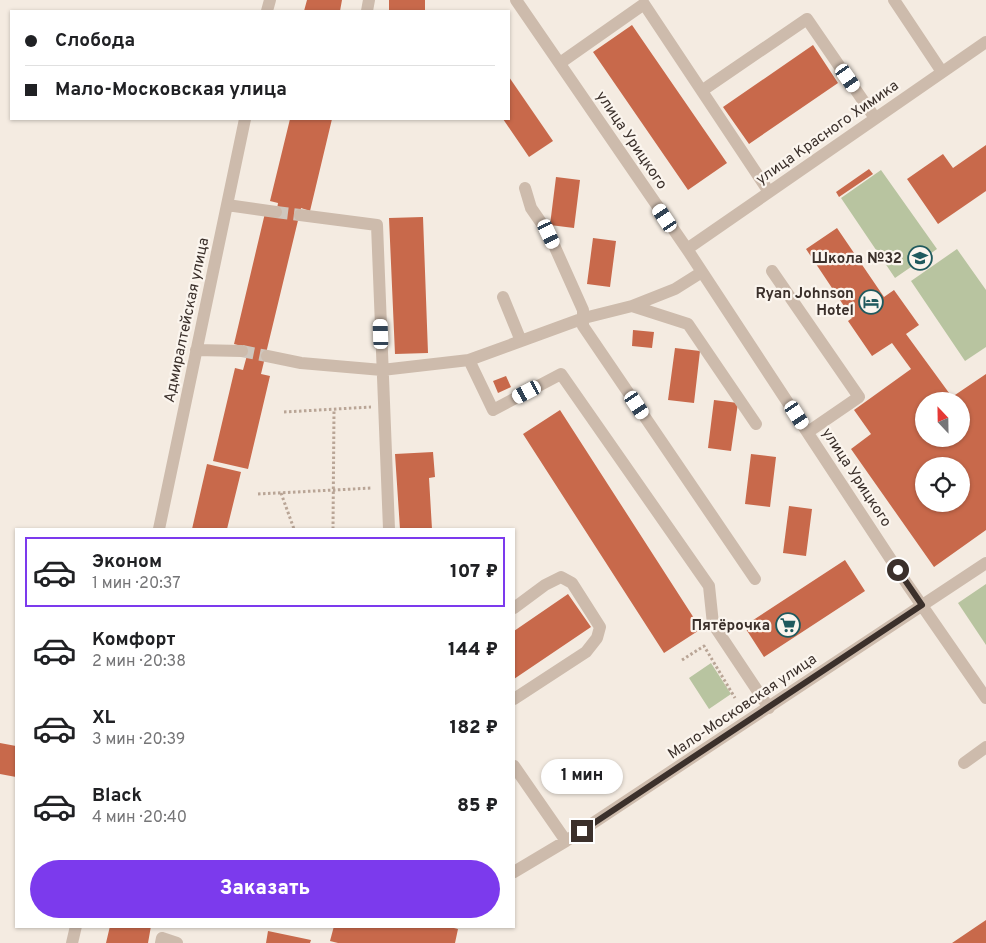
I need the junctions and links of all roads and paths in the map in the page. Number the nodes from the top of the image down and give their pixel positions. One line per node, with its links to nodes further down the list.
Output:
1 (516, 0): 4 (street, улица Урицкого)
2 (894, 0): 5 (street)
3 (986, 42): 5 (street, улица Красного Химика)
4 (560, 63): 6 (street); 14 (street, улица Урицкого)
5 (942, 72): 7 (street, улица Красного Химика)
6 (703, 90): 7 (street); 10 (street)
7 (875, 118): 10 (street, улица Красного Химика)
8 (245, 120): 11 (street, Адмиралтейская улица)
9 (526, 188): 19 (street)
10 (770, 192): 14 (street, улица Красного Химика)
11 (227, 205): 12 (street); 21 (street, Адмиралтейская улица)
12 (276, 212)
13 (300, 215): 25 (street)
14 (687, 249): 16 (street, улица Урицкого)
15 (772, 270): 30 (street)
16 (702, 272): 18 (street); 30 (street, улица Урицкого)
17 (503, 297): 20 (street)
18 (632, 306): 19 (street); 29 (street)
19 (584, 318): 20 (street); 40 (street)
20 (521, 341): 24 (street)
21 (196, 350): 22 (street); 35 (street, Адмиралтейская улица)
22 (242, 350)
23 (267, 356): 25 (street)
24 (470, 360): 25 (street); 47 (street)
25 (382, 370): 26 (street)
26 (384, 406): 27 (path); 31 (street)
27 (334, 410): 28 (path); 32 (path)
28 (284, 412)
29 (756, 424)
30 (808, 432): 41 (street, улица Урицкого)
31 (388, 487): 32 (path); 38 (street)
32 (333, 491): 33 (path); 37 (path)
33 (281, 493): 34 (path); 36 (path)
34 (258, 494)
35 (159, 528)
36 (294, 528)
37 (333, 528)
38 (389, 528)
39 (986, 563): 41 (street, Мало-Московская улица)
40 (755, 579)
41 (922, 605): 46 (street, улица Урицкого); 47 (street, Мало-Московская улица)
42 (515, 607): 44 (street)
43 (682, 660): 45 (path)
44 (515, 698)
45 (735, 698)
46 (986, 698)
47 (770, 708): 51 (street, Мало-Московская улица)
48 (986, 747): 49 (street)
49 (964, 763)
50 (515, 767): 51 (street)
51 (566, 841): 52 (street, Мало-Московская улица)
52 (515, 871)
53 (76, 928): 54 (street)
54 (72, 943)
55 (161, 943): 56 (street)
56 (177, 943)

